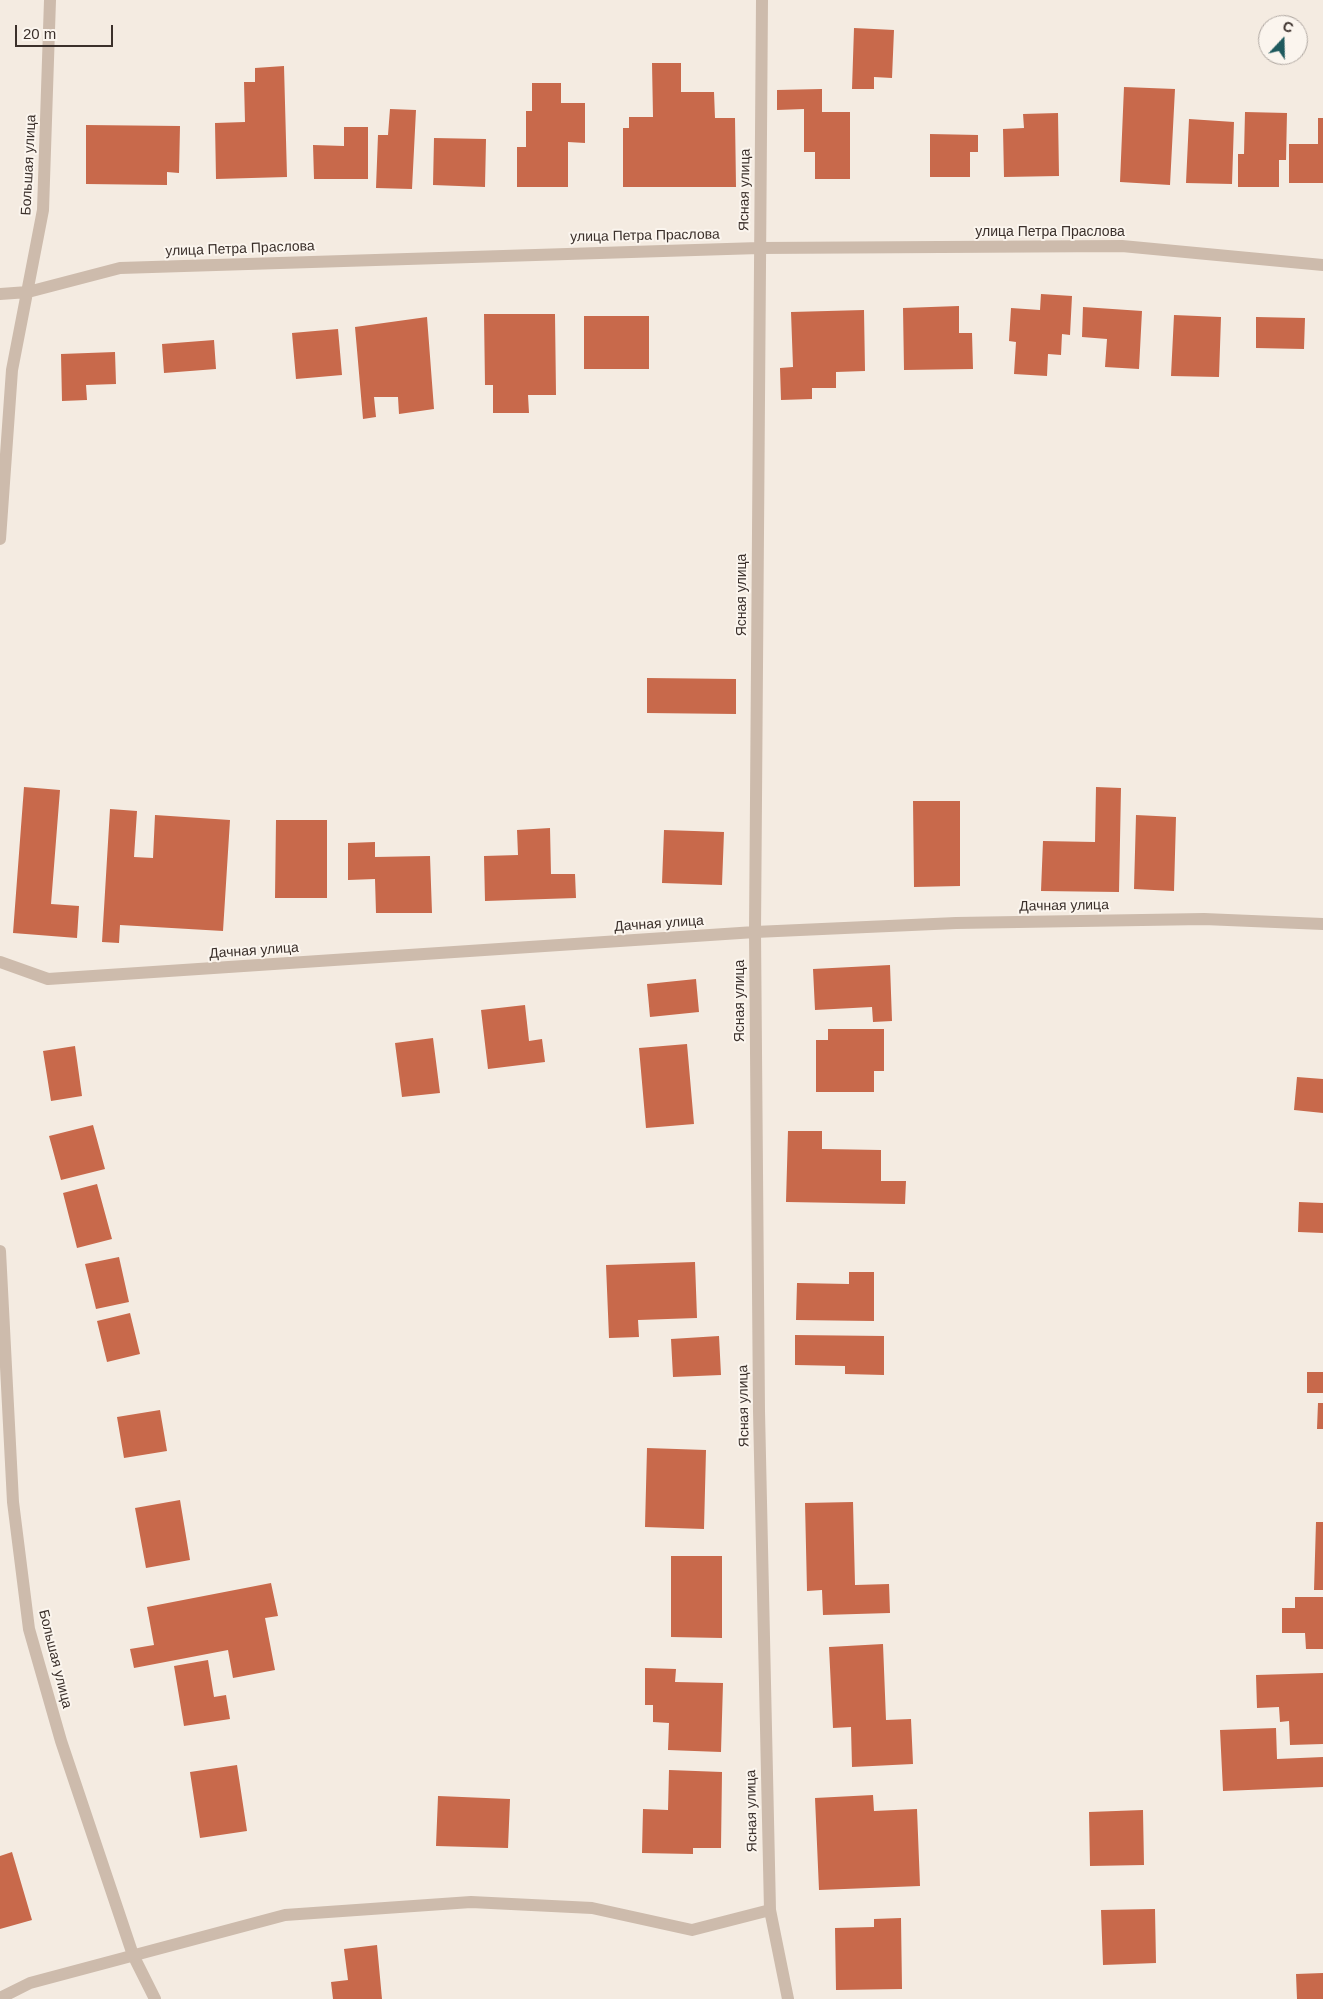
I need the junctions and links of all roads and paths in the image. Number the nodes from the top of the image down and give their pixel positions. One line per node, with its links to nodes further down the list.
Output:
1 (50, 0): 5 (street, Большая улица)
2 (762, 0): 3 (street, Ясная улица)
3 (759, 248): 4 (street, улица Петра Праслова); 5 (street, улица Петра Праслова); 9 (street, Ясная улица)
4 (1323, 265)
5 (28, 292): 6 (street, улица Петра Праслова); 7 (street, Большая улица)
6 (0, 294)
7 (0, 539)
8 (1323, 924): 9 (street, Дачная улица)
9 (755, 932): 10 (street, Дачная улица); 12 (street, Ясная улица)
10 (0, 962)
11 (0, 1251): 13 (street, Большая улица)
12 (770, 1910): 13 (street); 16 (street, Ясная улица)
13 (133, 1955): 14 (street); 15 (street, Большая улица)
14 (0, 1998)
15 (155, 1999)
16 (788, 1999)

